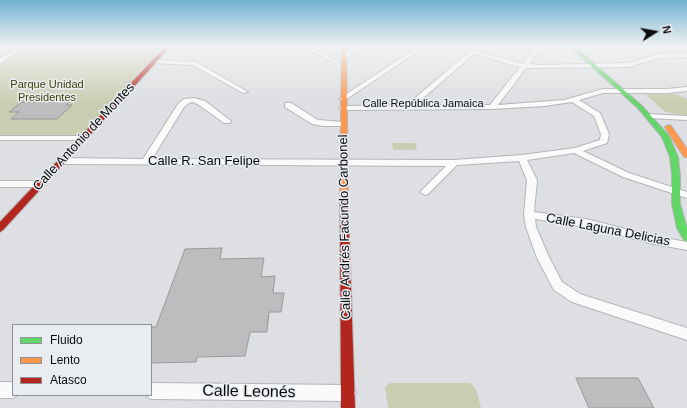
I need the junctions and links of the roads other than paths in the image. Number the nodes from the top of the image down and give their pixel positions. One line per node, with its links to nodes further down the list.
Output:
1 (152, 65): 24 (main road, Calle Antonio de Montes)
2 (170, 65): 12 (street)
3 (343, 65): 14 (main road, Calle Andrés Facundo Carbonel)
4 (397, 65): 14 (street)
5 (457, 65): 17 (street)
6 (520, 65): 9 (street)
7 (596, 65): 9 (street)
8 (597, 65): 11 (main road)
9 (524, 66): 16 (street)
10 (687, 89): 11 (street, Calle República Jamaica)
11 (626, 91): 13 (street, Calle República Jamaica); 18 (main road); 19 (main road)
12 (245, 92)
13 (574, 100): 16 (street, Calle República Jamaica); 25 (street, Calle R. San Felipe)
14 (343, 104): 17 (street, Calle República Jamaica); 22 (main road, Calle Andrés Facundo Carbonel)
15 (288, 105): 22 (street)
16 (493, 105): 17 (street, Calle República Jamaica)
17 (411, 106)
18 (649, 116): 19 (street); 26 (main road)
19 (659, 116): 20 (street); 27 (main road)
20 (687, 118)
21 (227, 121): 30 (street)
22 (343, 124): 31 (main road, Calle Andrés Facundo Carbonel)
23 (0, 138): 24 (street)
24 (85, 138): 29 (main road, Calle Antonio de Montes)
25 (575, 150): 28 (street, Calle R. San Felipe); 36 (street)
26 (672, 150): 27 (street); 36 (main road)
27 (687, 153)
28 (522, 158): 32 (street, Calle R. San Felipe); 38 (street)
29 (64, 160): 30 (street, Calle R. San Felipe); 34 (main road, Calle Antonio de Montes)
30 (146, 161): 31 (street, Calle R. San Felipe)
31 (344, 162): 32 (street, Calle R. San Felipe); 46 (main road, Calle Andrés Facundo Carbonel)
32 (454, 163): 35 (street)
33 (0, 184): 34 (street)
34 (41, 184): 39 (main road, Calle Antonio de Montes)
35 (425, 192)
36 (676, 192): 37 (street); 40 (main road)
37 (687, 195)
38 (529, 215): 41 (street, Calle Laguna Delicias); 42 (street)
39 (0, 228)
40 (687, 237)
41 (687, 246)
42 (687, 334)
43 (0, 390): 44 (street)
44 (12, 390)
45 (152, 391): 46 (street, Calle Leonés)
46 (348, 400)

